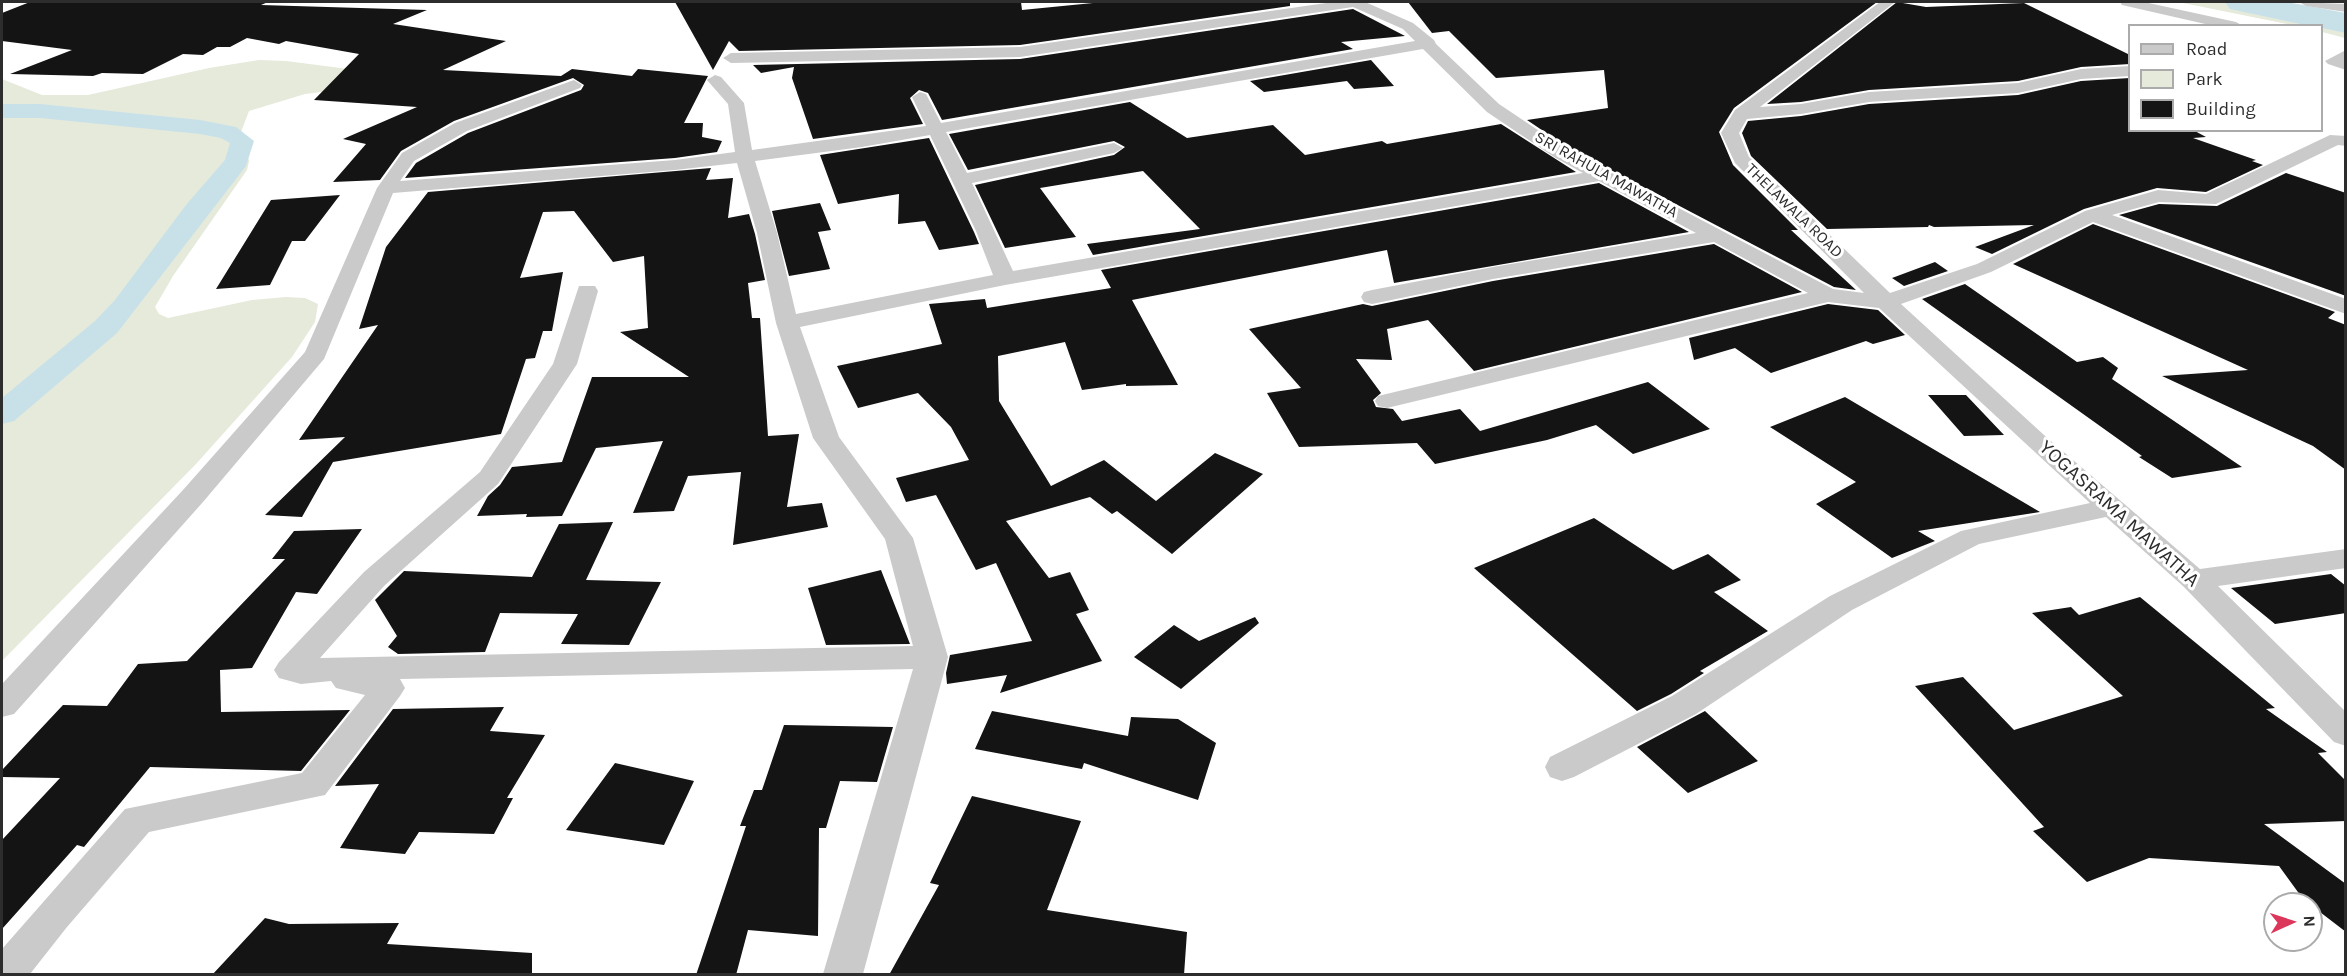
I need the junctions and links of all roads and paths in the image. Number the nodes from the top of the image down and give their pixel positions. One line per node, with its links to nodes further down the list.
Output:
1 (1355, 2): 7 (street, SRI RAHULA MAWATHA); 11 (street)
2 (1888, 2): 17 (street)
3 (2127, 2): 6 (street)
4 (2306, 2): 5 (street)
5 (2346, 8)
6 (2227, 24)
7 (1429, 43): 18 (street); 22 (street, SRI RAHULA MAWATHA)
8 (2330, 46): 9 (street)
9 (2346, 49)
10 (2346, 54): 12 (street)
11 (731, 58)
12 (2346, 65)
13 (2128, 71): 17 (street)
14 (715, 80): 21 (street)
15 (574, 85): 24 (street)
16 (920, 97): 18 (street)
17 (1741, 114): 31 (street, THELAWALA ROAD)
18 (936, 129): 21 (street); 23 (street)
19 (2346, 141): 25 (street)
20 (1114, 148): 23 (street)
21 (744, 155): 24 (street); 33 (street)
22 (1601, 174): 26 (street, SRI RAHULA MAWATHA); 27 (street)
23 (961, 180): 27 (street)
24 (386, 188): 40 (street)
25 (2092, 214): 31 (street); 32 (street)
26 (1716, 236): 29 (street, SRI RAHULA MAWATHA); 30 (street)
27 (1005, 279): 33 (street)
28 (587, 291): 39 (street)
29 (1828, 295): 31 (street, SRI RAHULA MAWATHA); 34 (street)
30 (1372, 297)
31 (1886, 302): 35 (street, YOGASRAMA MAWATHA)
32 (2346, 307)
33 (787, 323): 38 (street)
34 (1387, 401)
35 (2113, 507): 37 (street, YOGASRAMA MAWATHA); 42 (street)
36 (2346, 558): 37 (street)
37 (2194, 580): 41 (street, YOGASRAMA MAWATHA)
38 (932, 657): 39 (street); 44 (street)
39 (290, 670): 43 (street)
40 (2, 705)
41 (2346, 733)
42 (1562, 767)
43 (6, 975)
44 (843, 975)

